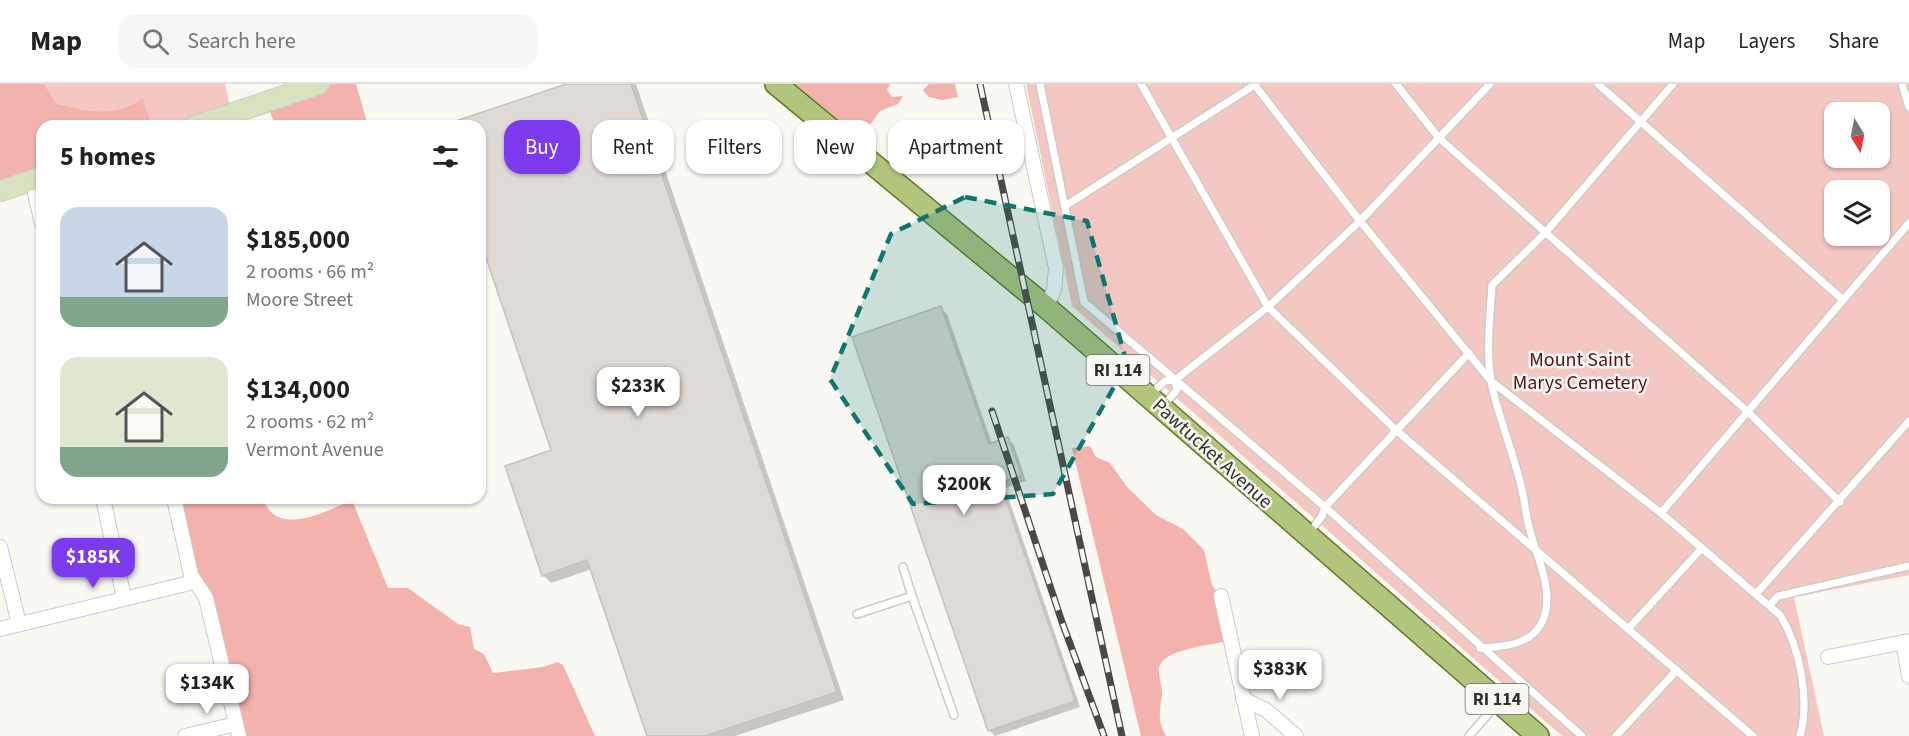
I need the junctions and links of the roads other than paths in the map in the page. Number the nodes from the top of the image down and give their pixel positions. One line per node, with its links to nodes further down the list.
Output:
1 (319, 84): 13 (street)
2 (776, 84): 24 (main road, Pawtucket Avenue / RI 114)
3 (1016, 84): 24 (street)
4 (1040, 84): 19 (lane)
5 (1141, 84): 16 (lane)
6 (1255, 84): 16 (lane); 20 (lane)
7 (1396, 84): 15 (lane)
8 (1490, 84): 15 (lane)
9 (1598, 84): 14 (lane)
10 (1673, 84): 14 (lane)
11 (1902, 84): 12 (lane)
12 (1909, 107)
13 (213, 120)
14 (1640, 120): 22 (lane); 23 (lane)
15 (1439, 138): 20 (lane); 22 (lane)
16 (1172, 140): 19 (lane); 25 (lane)
17 (36, 179): 18 (street)
18 (0, 191)
19 (1065, 206): 27 (lane)
20 (1360, 221): 25 (lane); 26 (lane)
21 (1909, 223): 23 (lane)
22 (1546, 232): 28 (lane); 30 (lane)
23 (1842, 299): 30 (lane)
24 (1046, 307): 29 (main road, Pawtucket Avenue / RI 114)
25 (1269, 307): 27 (lane); 32 (lane)
26 (1468, 353): 28 (lane); 32 (lane)
27 (1175, 380): 29 (lane); 29 (lane); 36 (lane)
28 (1491, 381): 37 (lane); 41 (lane)
29 (1155, 403): 38 (main road, Pawtucket Avenue / RI 114)
30 (1747, 411): 33 (lane); 37 (lane)
31 (1909, 421): 33 (lane)
32 (1397, 431): 36 (lane); 41 (lane)
33 (1840, 502): 45 (lane)
34 (104, 504): 48 (street)
35 (175, 504): 44 (street)
36 (1325, 507): 38 (lane); 55 (lane)
37 (1661, 513): 40 (lane)
38 (1306, 536): 60 (main road, Pawtucket Avenue / RI 114)
39 (0, 546): 51 (street)
40 (1702, 548): 45 (lane); 53 (lane)
41 (1537, 550): 53 (lane); 55 (lane)
42 (1909, 566): 49 (lane)
43 (903, 567): 46 (lane)
44 (194, 582): 48 (street); 62 (street)
45 (1756, 594): 49 (lane)
46 (912, 596): 50 (lane); 61 (lane)
47 (1221, 596): 59 (street)
48 (124, 598): 51 (street)
49 (1770, 605): 71 (lane)
50 (856, 614)
51 (19, 624): 52 (street)
52 (0, 629)
53 (1628, 629): 57 (lane)
54 (1906, 642): 56 (street); 58 (street)
55 (1480, 648): 68 (lane)
56 (1828, 657)
57 (1677, 670): 69 (lane); 70 (lane)
58 (1909, 676)
59 (1243, 699): 64 (street); 65 (street)
60 (1499, 702): 66 (lane); 67 (main road, RI 114)
61 (954, 715)
62 (237, 730): 63 (street)
63 (185, 736)
64 (1252, 736)
65 (1296, 736)
66 (1469, 736)
67 (1538, 736)
68 (1582, 736)
69 (1616, 736)
70 (1753, 736)
71 (1800, 736)

